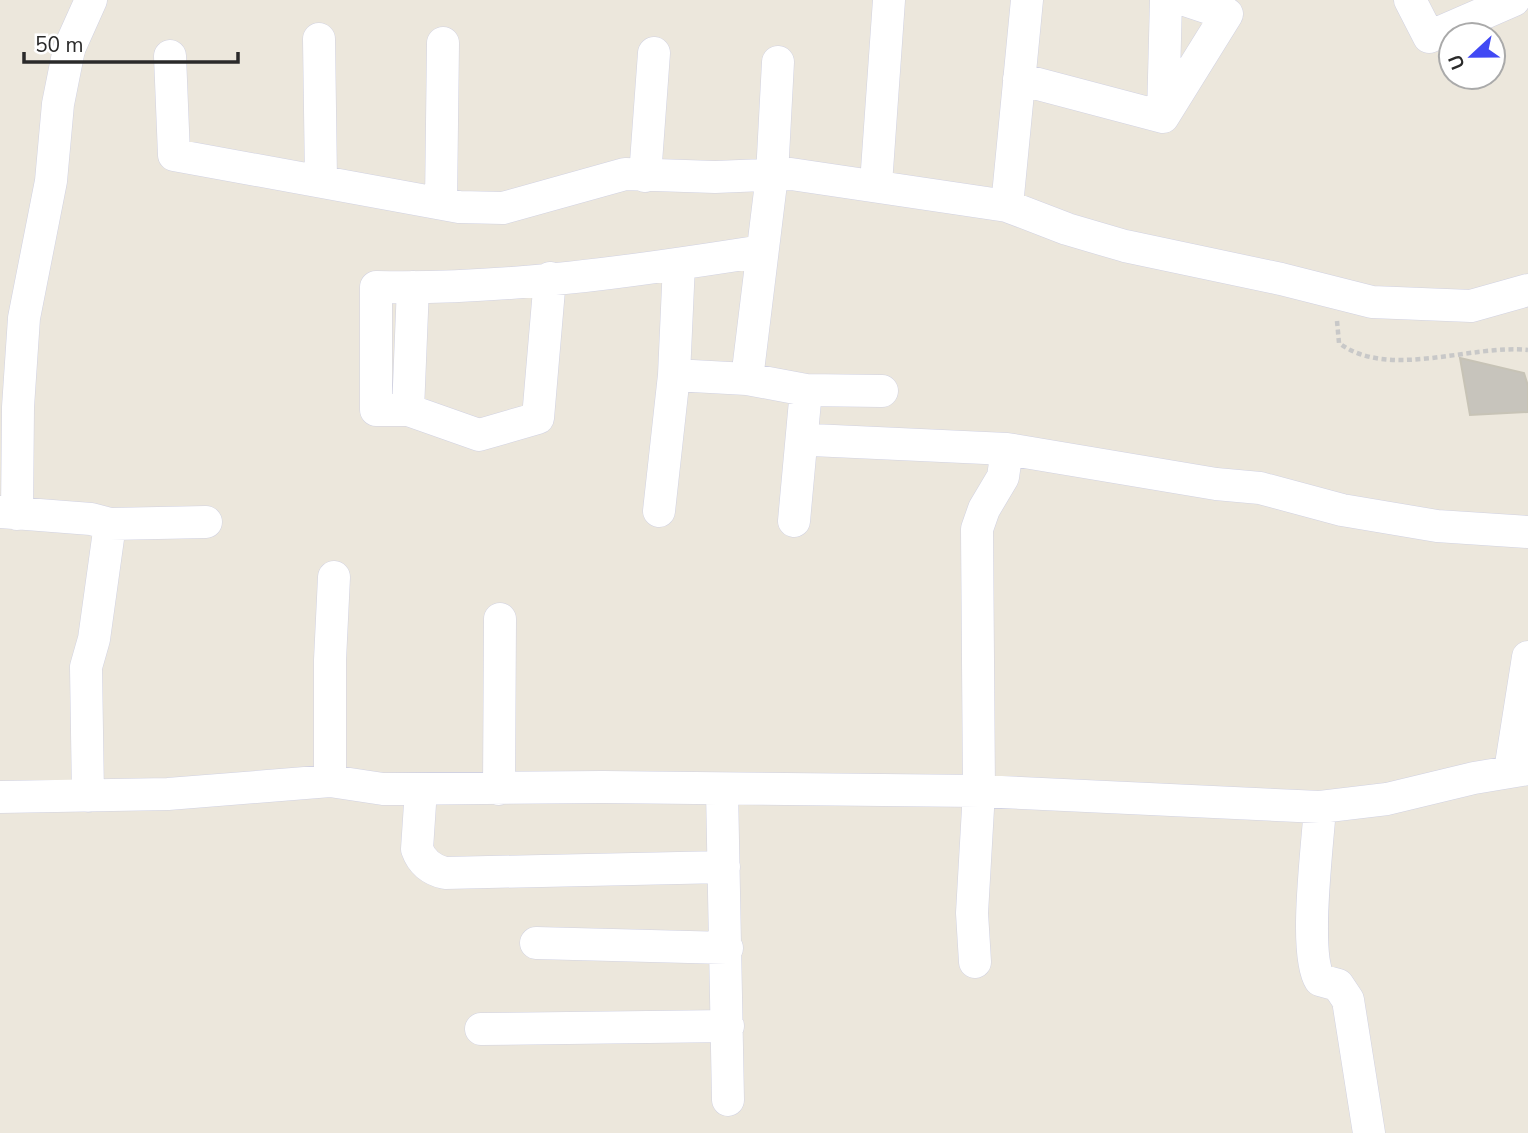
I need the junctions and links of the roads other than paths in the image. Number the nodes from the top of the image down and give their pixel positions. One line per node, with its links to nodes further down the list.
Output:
1 (91, 0): 32 (street)
2 (889, 0): 18 (street)
3 (1027, 0): 13 (street)
4 (1166, 0): 14 (street)
5 (1185, 0): 14 (street)
6 (1410, 0): 7 (street)
7 (1514, 0)
8 (319, 39): 17 (street)
9 (443, 43): 19 (street)
10 (654, 53): 16 (street)
11 (170, 56): 17 (street)
12 (778, 62): 15 (street)
13 (1019, 79): 14 (street); 20 (street)
14 (1163, 117)
15 (772, 175): 16 (street); 18 (street); 21 (street)
16 (645, 176): 19 (street)
17 (321, 180): 19 (street)
18 (876, 184): 20 (street)
19 (440, 203)
20 (1007, 206): 24 (street)
21 (762, 251): 22 (street); 26 (street)
22 (679, 264): 23 (street); 25 (street)
23 (550, 278): 23 (street)
24 (1528, 290)
25 (674, 375): 26 (street); 31 (street)
26 (747, 379): 27 (street)
27 (806, 390): 28 (street); 33 (street)
28 (882, 391)
29 (813, 440): 30 (street)
30 (1007, 449): 36 (street); 45 (street)
31 (659, 511)
32 (8, 513): 35 (street)
33 (794, 521)
34 (206, 522): 35 (street)
35 (110, 524): 46 (street)
36 (1528, 532)
37 (334, 577): 41 (street)
38 (500, 619): 43 (street)
39 (1528, 657): 40 (street)
40 (1519, 770): 48 (street)
41 (330, 782): 42 (street); 46 (street)
42 (421, 789): 43 (street); 49 (street)
43 (499, 789): 44 (street)
44 (722, 789): 45 (street); 49 (street)
45 (979, 791): 48 (street); 52 (street)
46 (88, 796): 47 (street)
47 (0, 797)
48 (1320, 807): 56 (street)
49 (724, 867): 51 (street)
50 (536, 943): 51 (street)
51 (727, 947): 53 (street)
52 (975, 962)
53 (728, 1026): 54 (street); 55 (street)
54 (481, 1029)
55 (728, 1100)
56 (1369, 1133)

